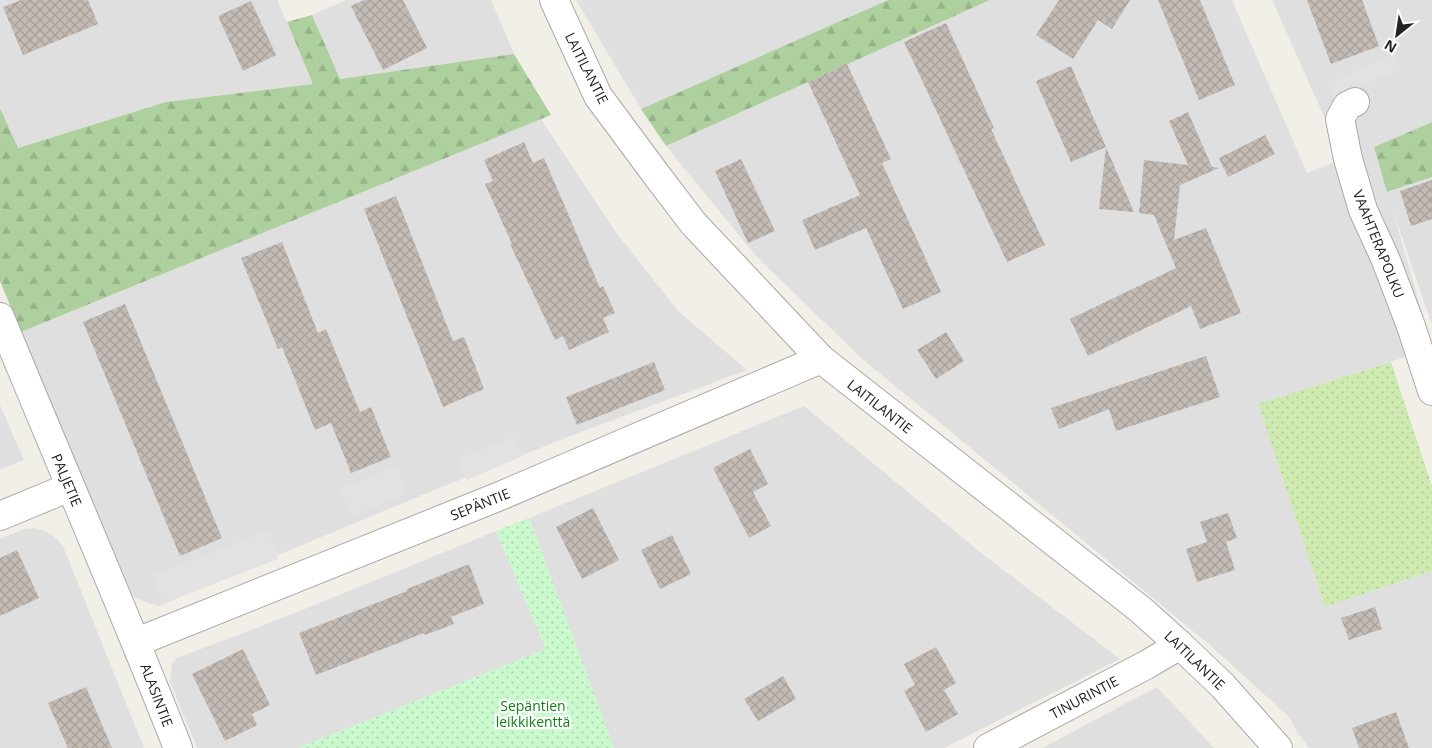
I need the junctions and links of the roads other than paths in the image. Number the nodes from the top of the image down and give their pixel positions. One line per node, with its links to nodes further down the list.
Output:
1 (554, 0): 4 (street, LAITILANTIE)
2 (1355, 102): 5 (street, VAAHTERAPOLKU)
3 (0, 317): 6 (street, PALJETIE)
4 (820, 359): 8 (street, SEPÄNTIE); 9 (street, LAITILANTIE)
5 (1432, 391)
6 (70, 487): 7 (street); 8 (street, PALJETIE)
7 (0, 516)
8 (137, 642): 10 (street, ALASINTIE)
9 (1180, 644): 11 (street, TINURINTIE); 12 (street, LAITILANTIE)
10 (178, 748)
11 (988, 748)
12 (1278, 748)

